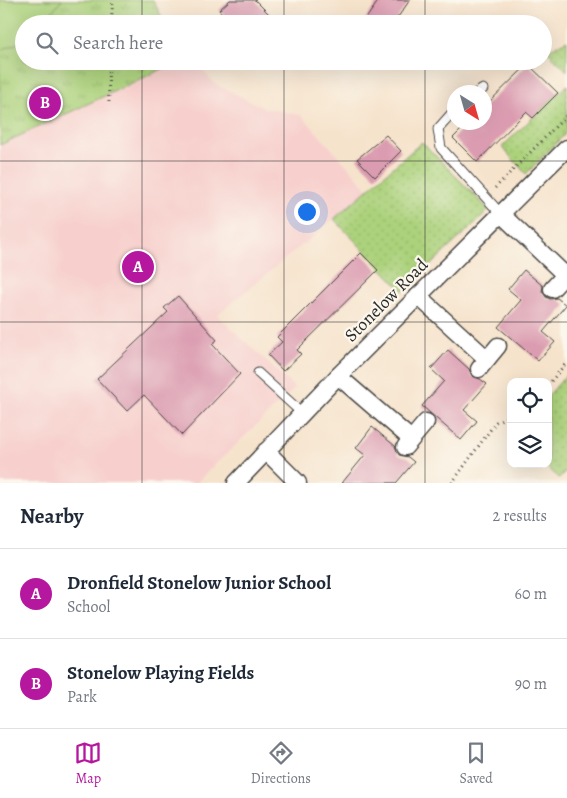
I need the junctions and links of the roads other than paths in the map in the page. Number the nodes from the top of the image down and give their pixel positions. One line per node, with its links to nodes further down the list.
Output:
1 (447, 118): 3 (lane)
2 (567, 148): 3 (street, Stonelow Road)
3 (500, 213): 4 (street); 6 (street, Stonelow Road)
4 (566, 274): 5 (street)
5 (552, 289)
6 (418, 296): 7 (street); 9 (street, Stonelow Road)
7 (498, 346)
8 (258, 373): 10 (lane)
9 (338, 376): 10 (street, Stonelow Road); 11 (street)
10 (302, 414): 12 (street, Stonelow Road)
11 (426, 422)
12 (266, 451): 13 (street, Stonelow Road); 14 (street)
13 (236, 483)
14 (298, 483)

